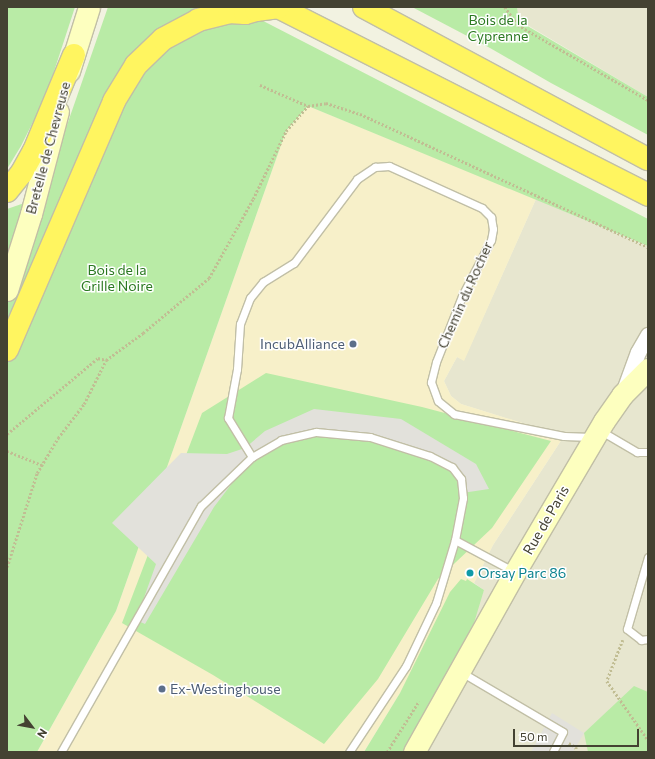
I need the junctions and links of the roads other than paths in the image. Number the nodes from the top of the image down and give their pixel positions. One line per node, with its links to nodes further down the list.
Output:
1 (89, 7): 4 (main road, Bretelle de Chevreuse)
2 (279, 7): 7 (highway); 10 (highway)
3 (364, 7): 5 (highway)
4 (74, 56): 6 (highway); 8 (main road, Bretelle de Chevreuse)
5 (648, 159)
6 (7, 191)
7 (648, 195)
8 (7, 290)
9 (648, 335): 12 (street, Rue de Paris)
10 (7, 350)
11 (648, 369): 12 (main road, Rue de Paris)
12 (622, 395): 13 (main road, Rue de Paris)
13 (597, 433): 14 (lane); 15 (lane, Chemin du Rocher); 18 (main road, Rue de Paris)
14 (648, 452)
15 (252, 458): 16 (lane); 21 (lane)
16 (455, 540): 18 (lane); 22 (lane)
17 (648, 557): 19 (lane)
18 (515, 572): 20 (main road, Rue de Paris)
19 (648, 639)
20 (459, 671): 23 (main road, Rue de Paris); 24 (lane)
21 (61, 752)
22 (349, 752)
23 (414, 752)
24 (552, 752)

